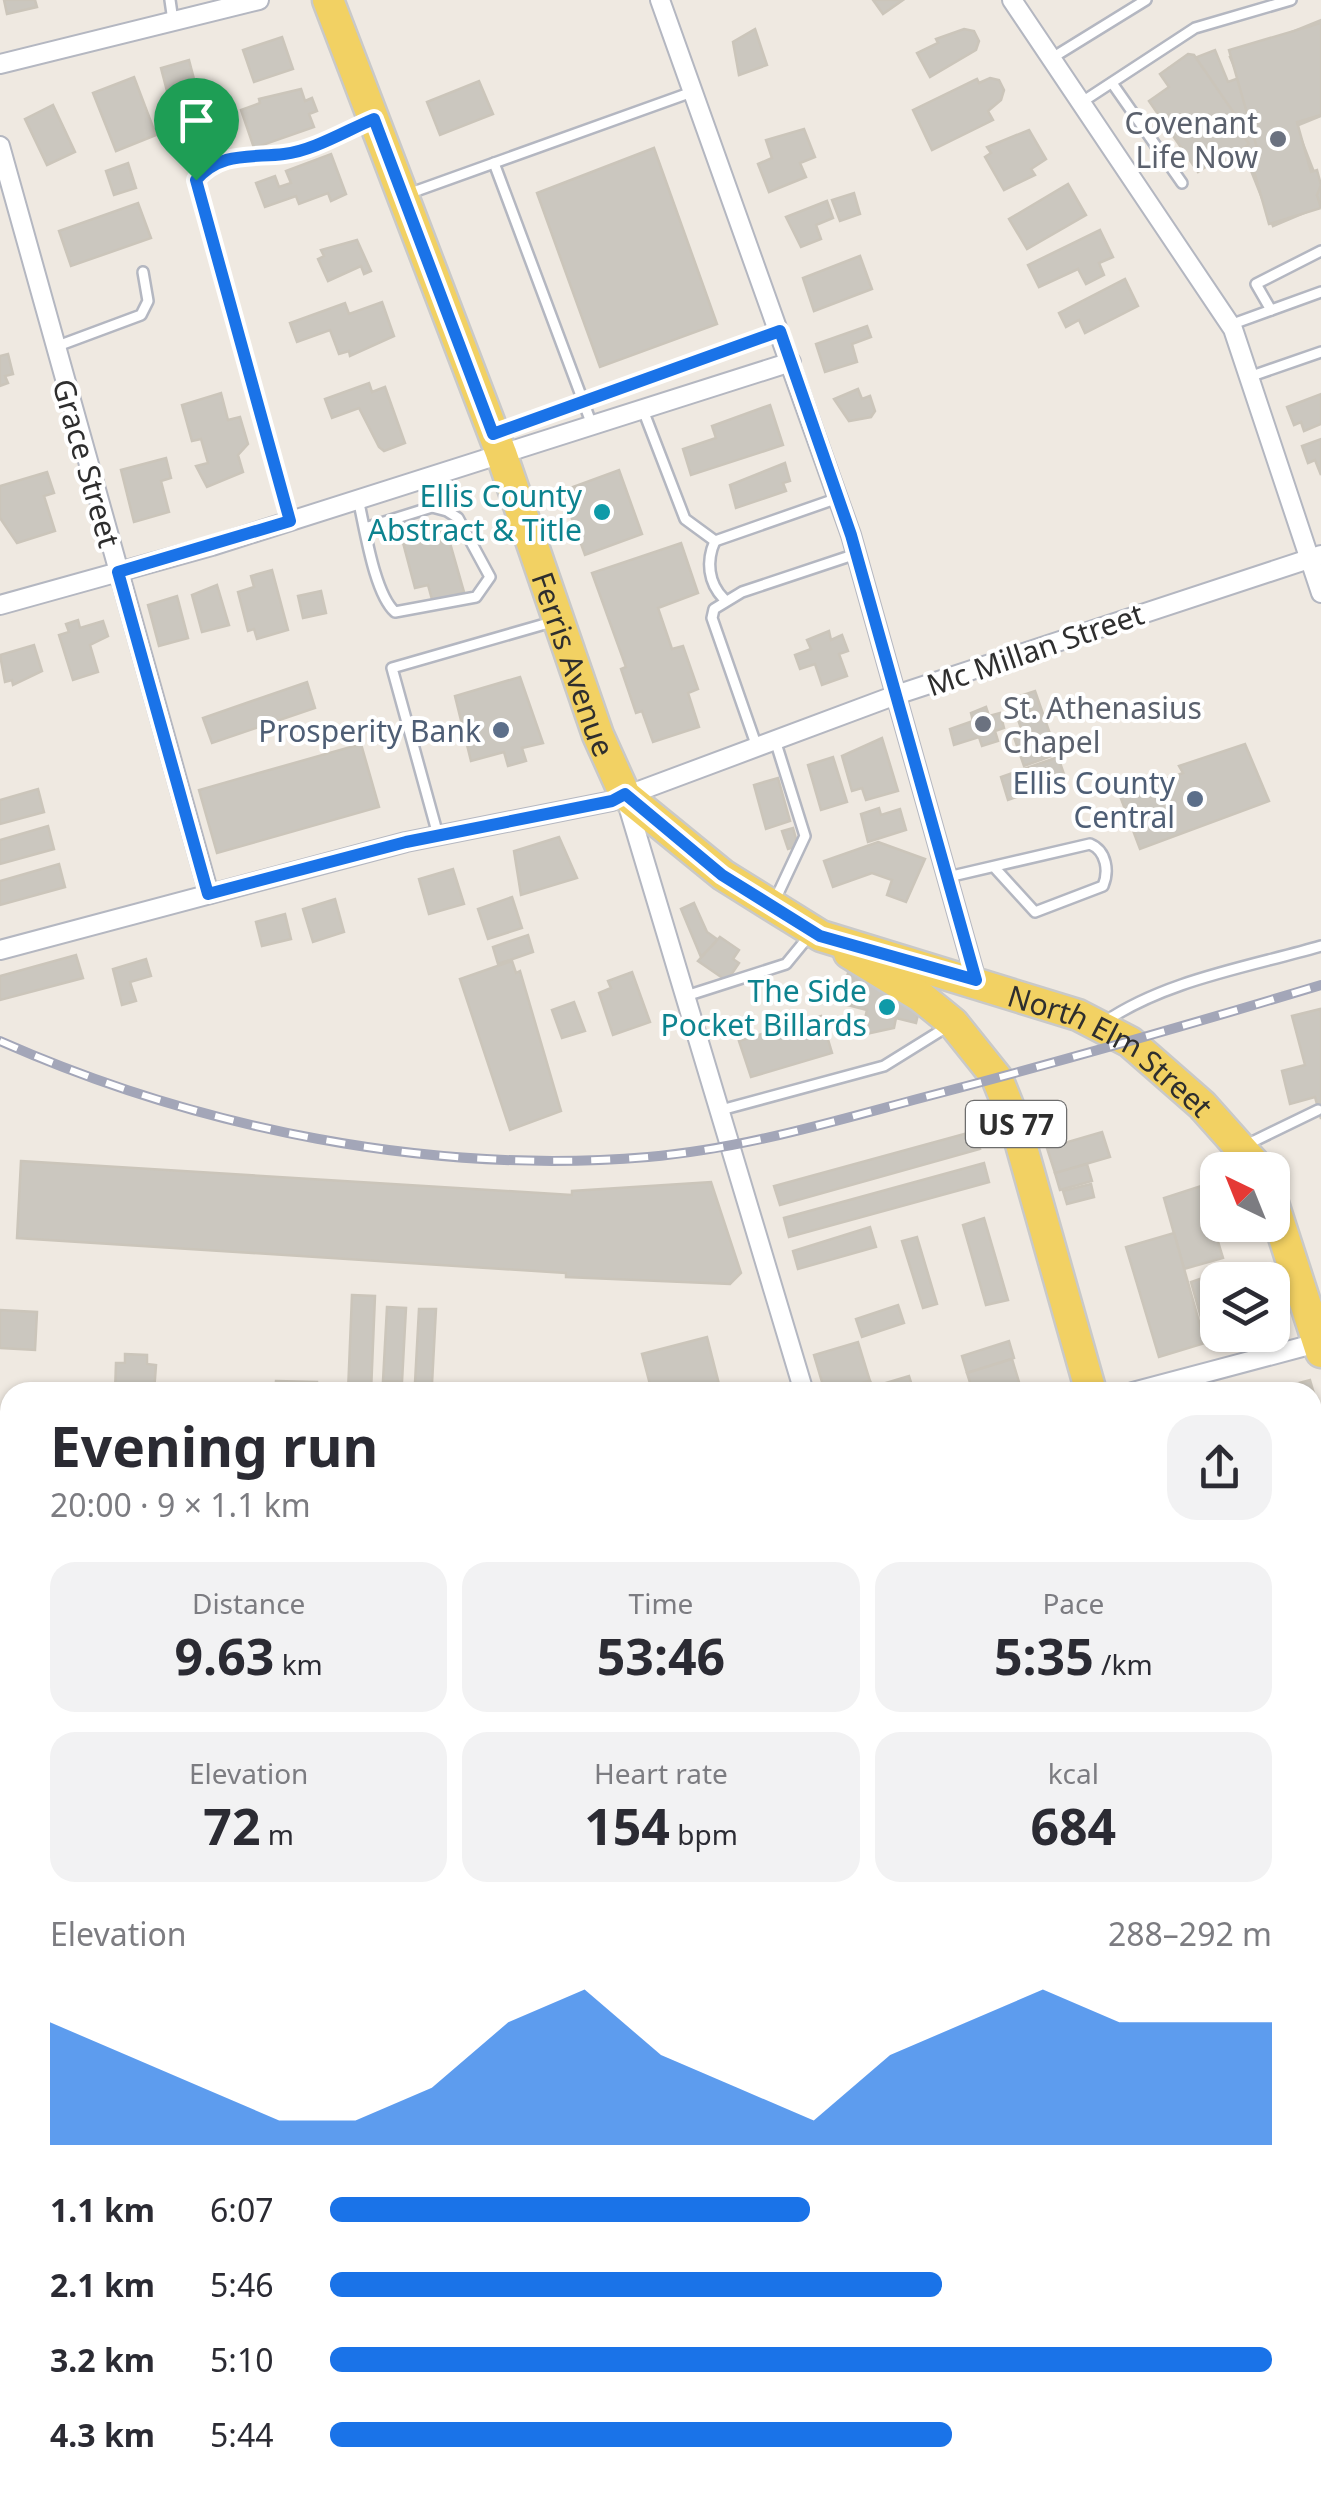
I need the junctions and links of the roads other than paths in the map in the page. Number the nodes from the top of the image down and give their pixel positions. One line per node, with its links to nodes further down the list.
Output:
1 (170, 0): 8 (lane)
2 (259, 0): 8 (street)
3 (328, 0): 14 (main road, Ferris Avenue / US 77)
4 (660, 0): 12 (street)
5 (1012, 0): 9 (street)
6 (1146, 0): 9 (lane)
7 (1291, 0): 11 (lane)
8 (173, 21): 10 (street)
9 (1052, 58): 13 (street)
10 (0, 64)
11 (1112, 83): 13 (lane); 17 (lane)
12 (693, 92): 16 (lane); 24 (street)
13 (1082, 102): 23 (street)
14 (374, 119): 18 (main road, Ferris Avenue / US 77); 37 (lane)
15 (0, 146): 25 (street, Grace Street)
16 (494, 163): 18 (lane); 29 (lane)
17 (1182, 183)
18 (403, 196): 32 (main road, Ferris Avenue / US 77)
19 (1321, 251): 22 (lane)
20 (144, 272): 25 (lane)
21 (1321, 292): 22 (lane)
22 (1272, 310): 23 (lane)
23 (1230, 325): 28 (street)
24 (780, 331): 27 (street); 29 (lane)
25 (55, 347): 42 (street, Grace Street)
26 (1321, 352): 28 (lane)
27 (791, 362): 30 (street); 34 (street)
28 (1249, 377): 41 (street)
29 (584, 402): 31 (lane); 32 (lane)
30 (643, 410): 31 (street); 39 (lane)
31 (592, 425): 32 (street)
32 (497, 444): 33 (street); 46 (main road, Ferris Avenue / US 77)
33 (422, 478): 35 (street); 36 (lane)
34 (838, 498): 39 (lane); 40 (street)
35 (358, 499): 37 (street); 38 (lane)
36 (432, 507): 38 (lane); 38 (lane)
37 (290, 521): 42 (street)
38 (366, 528)
39 (715, 542): 44 (lane)
40 (856, 554): 44 (lane); 47 (street)
41 (1315, 557): 43 (street); 47 (street, Mc Millan Street)
42 (118, 572): 45 (street); 53 (street, Grace Street)
43 (1321, 593)
44 (724, 599): 48 (lane)
45 (0, 605)
46 (559, 620): 49 (main road, Ferris Avenue / US 77); 50 (lane)
47 (896, 696): 48 (street, Mc Millan Street); 52 (street)
48 (766, 744): 49 (street, Mc Millan Street); 54 (lane)
49 (625, 794): 50 (street, Mc Millan Street); 54 (main road, North Elm Street / US 77); 59 (street, Ferris Avenue)
50 (438, 835): 53 (street, Mc Millan Street)
51 (994, 867): 51 (lane); 52 (lane)
52 (946, 877): 58 (street)
53 (208, 894): 57 (street, Mc Millan Street)
54 (771, 907): 55 (main road, North Elm Street / US 77)
55 (817, 934): 58 (main road, North Elm Street / US 77); 59 (lane); 60 (main road, US 77)
56 (1321, 946): 61 (lane)
57 (0, 950)
58 (976, 980): 61 (main road, North Elm Street / US 77)
59 (686, 996): 62 (street, Ferris Avenue)
60 (953, 1023): 62 (lane); 69 (main road, US 77)
61 (1099, 1026): 64 (main road, North Elm Street / US 77)
62 (721, 1110): 68 (street, Ferris Avenue)
63 (1318, 1110): 65 (lane)
64 (1246, 1152)
65 (1256, 1152)
66 (1286, 1242): 67 (main road)
67 (1320, 1345): 70 (street)
68 (801, 1382)
69 (1088, 1382)
70 (1173, 1382)

